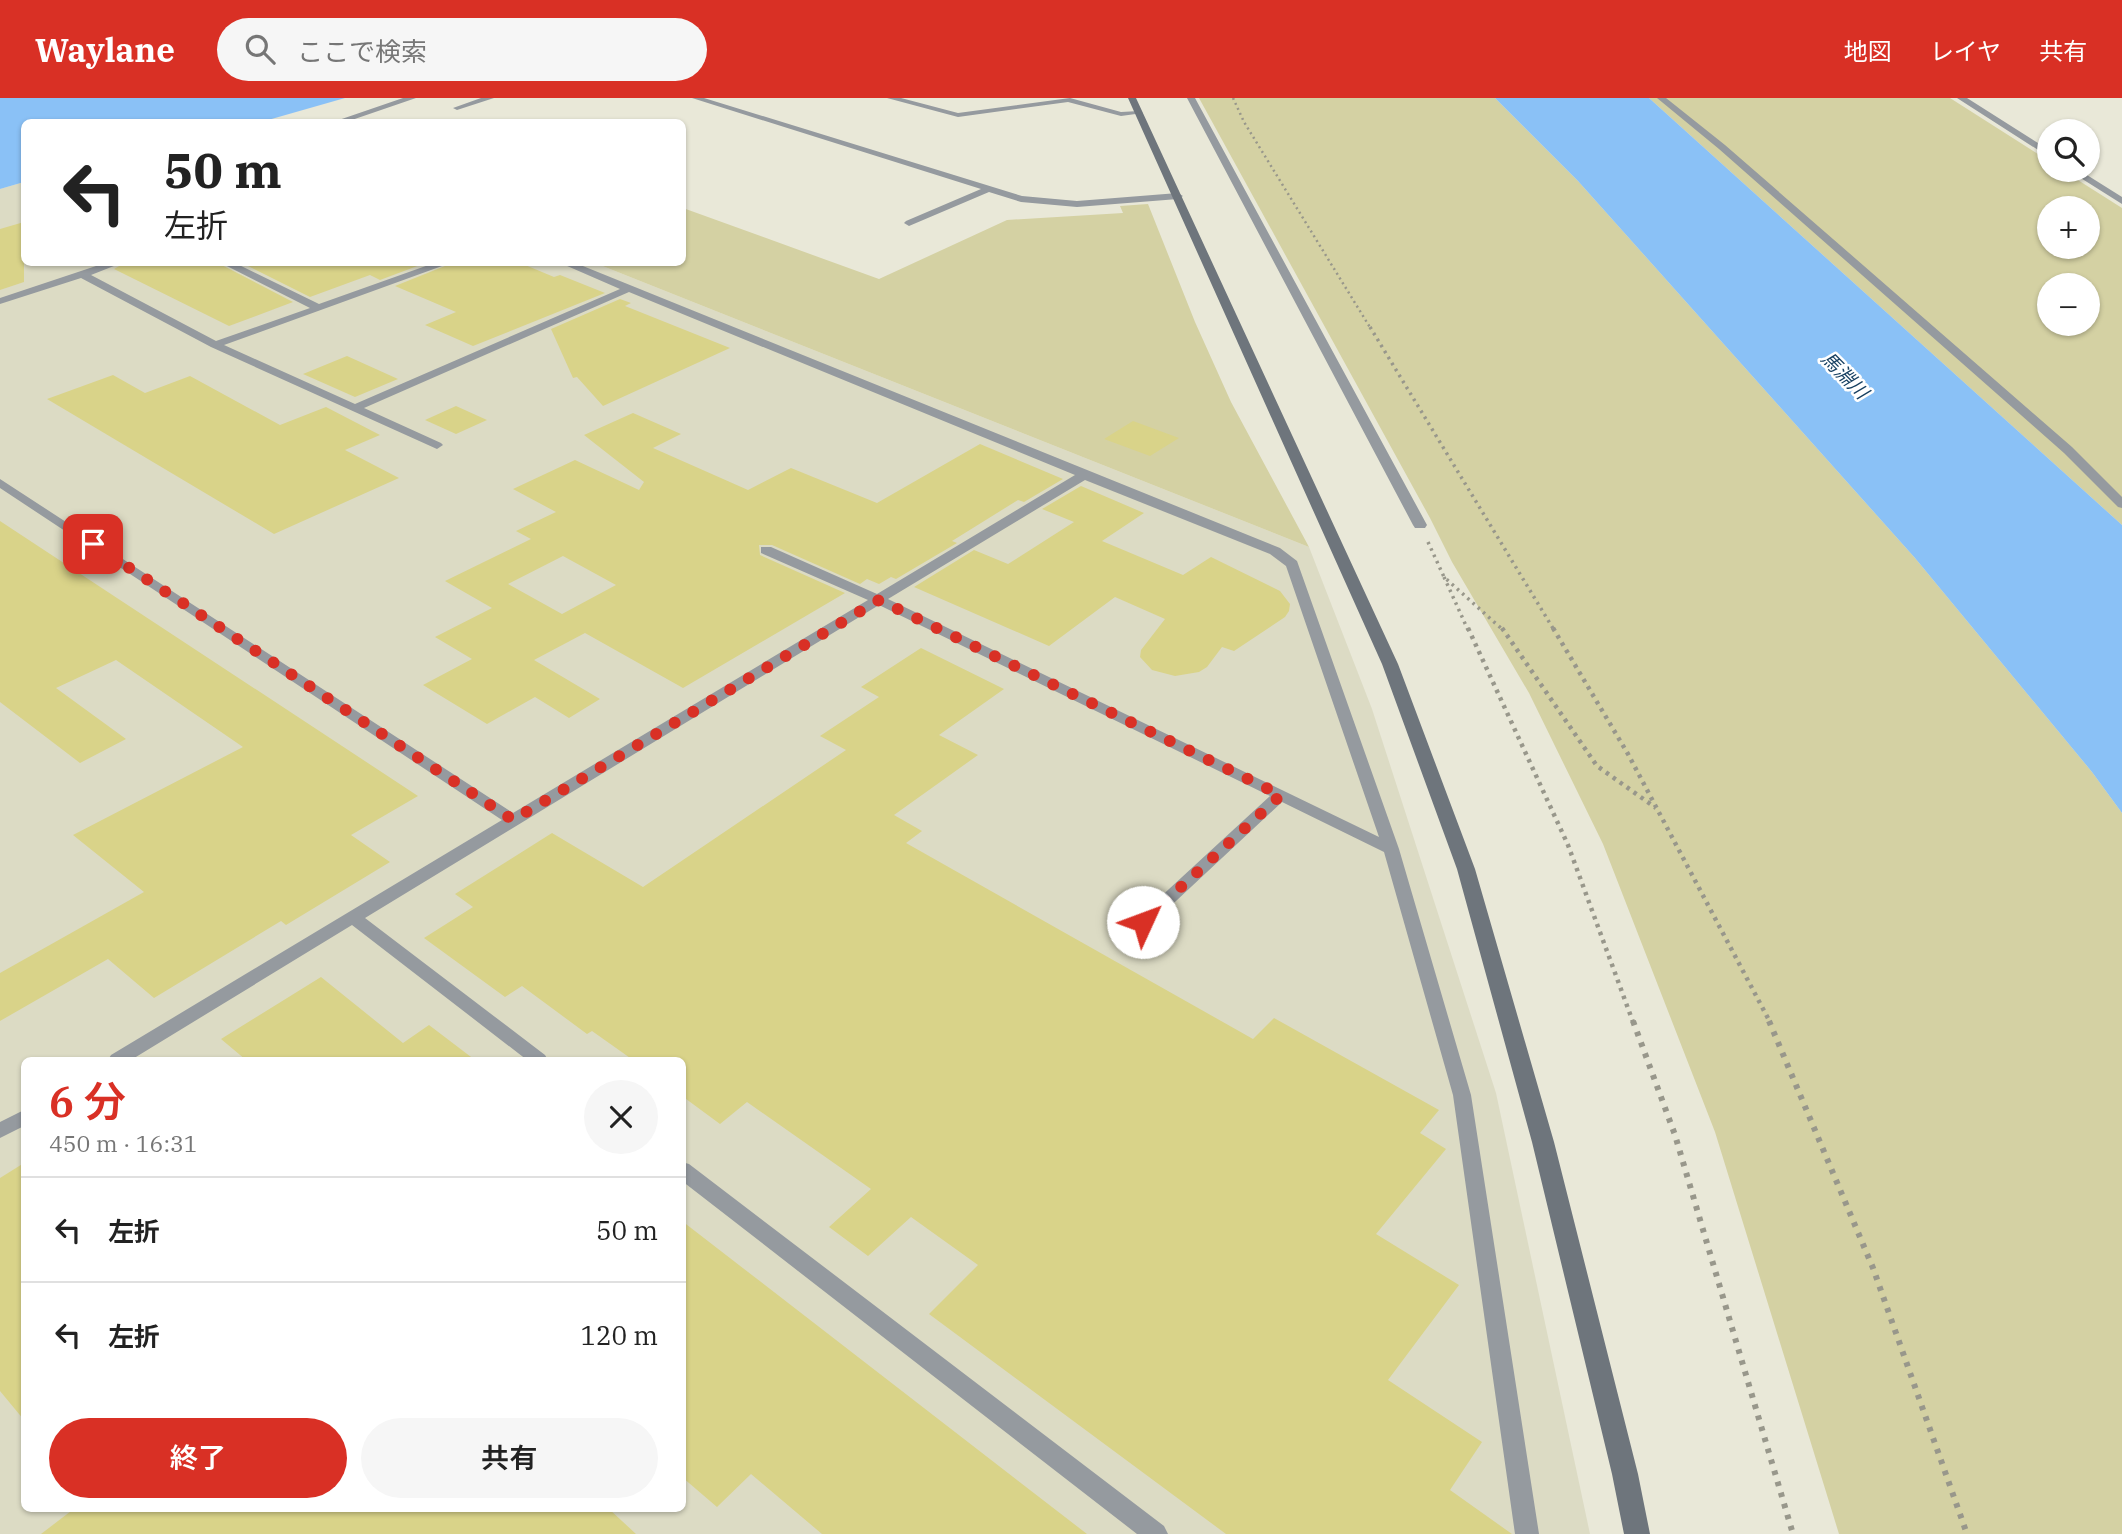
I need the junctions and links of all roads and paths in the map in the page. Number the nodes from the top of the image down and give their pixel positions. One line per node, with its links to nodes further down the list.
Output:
1 (412, 98): 12 (street)
2 (490, 98): 11 (lane)
3 (696, 98): 15 (lane)
4 (891, 98): 9 (lane)
5 (1191, 98): 33 (street)
6 (1233, 98): 38 (path)
7 (1661, 98): 32 (lane)
8 (1961, 98): 13 (street)
9 (1064, 99): 10 (lane)
10 (1136, 106): 16 (street)
11 (457, 108)
12 (347, 119)
13 (2037, 146)
14 (2092, 182): 17 (street)
15 (989, 189): 16 (lane); 18 (lane)
16 (1178, 196): 50 (street)
17 (2122, 201)
18 (909, 223)
19 (107, 266): 23 (lane)
20 (233, 266): 26 (lane)
21 (437, 266): 26 (lane)
22 (573, 266): 24 (lane)
23 (82, 274): 25 (lane); 27 (lane)
24 (628, 289): 28 (lane); 30 (lane)
25 (0, 301)
26 (319, 308): 27 (lane)
27 (215, 345): 28 (lane)
28 (354, 408): 29 (lane)
29 (437, 445)
30 (1084, 475): 36 (lane); 40 (lane)
31 (0, 483): 39 (lane)
32 (2122, 504)
33 (1420, 525): 35 (path)
34 (766, 550): 36 (lane)
35 (1444, 577): 38 (path); 51 (path)
36 (879, 600): 37 (lane); 39 (lane)
37 (1281, 795): 40 (lane); 42 (lane)
38 (1657, 808): 52 (path)
39 (513, 820): 41 (lane)
40 (1391, 849): 49 (lane)
41 (354, 918): 43 (lane); 44 (lane)
42 (1124, 940)
43 (122, 1057)
44 (535, 1057)
45 (21, 1119): 46 (lane)
46 (0, 1132)
47 (686, 1173): 48 (lane)
48 (1156, 1534)
49 (1527, 1534)
50 (1637, 1534)
51 (1793, 1534)
52 (1967, 1534)

